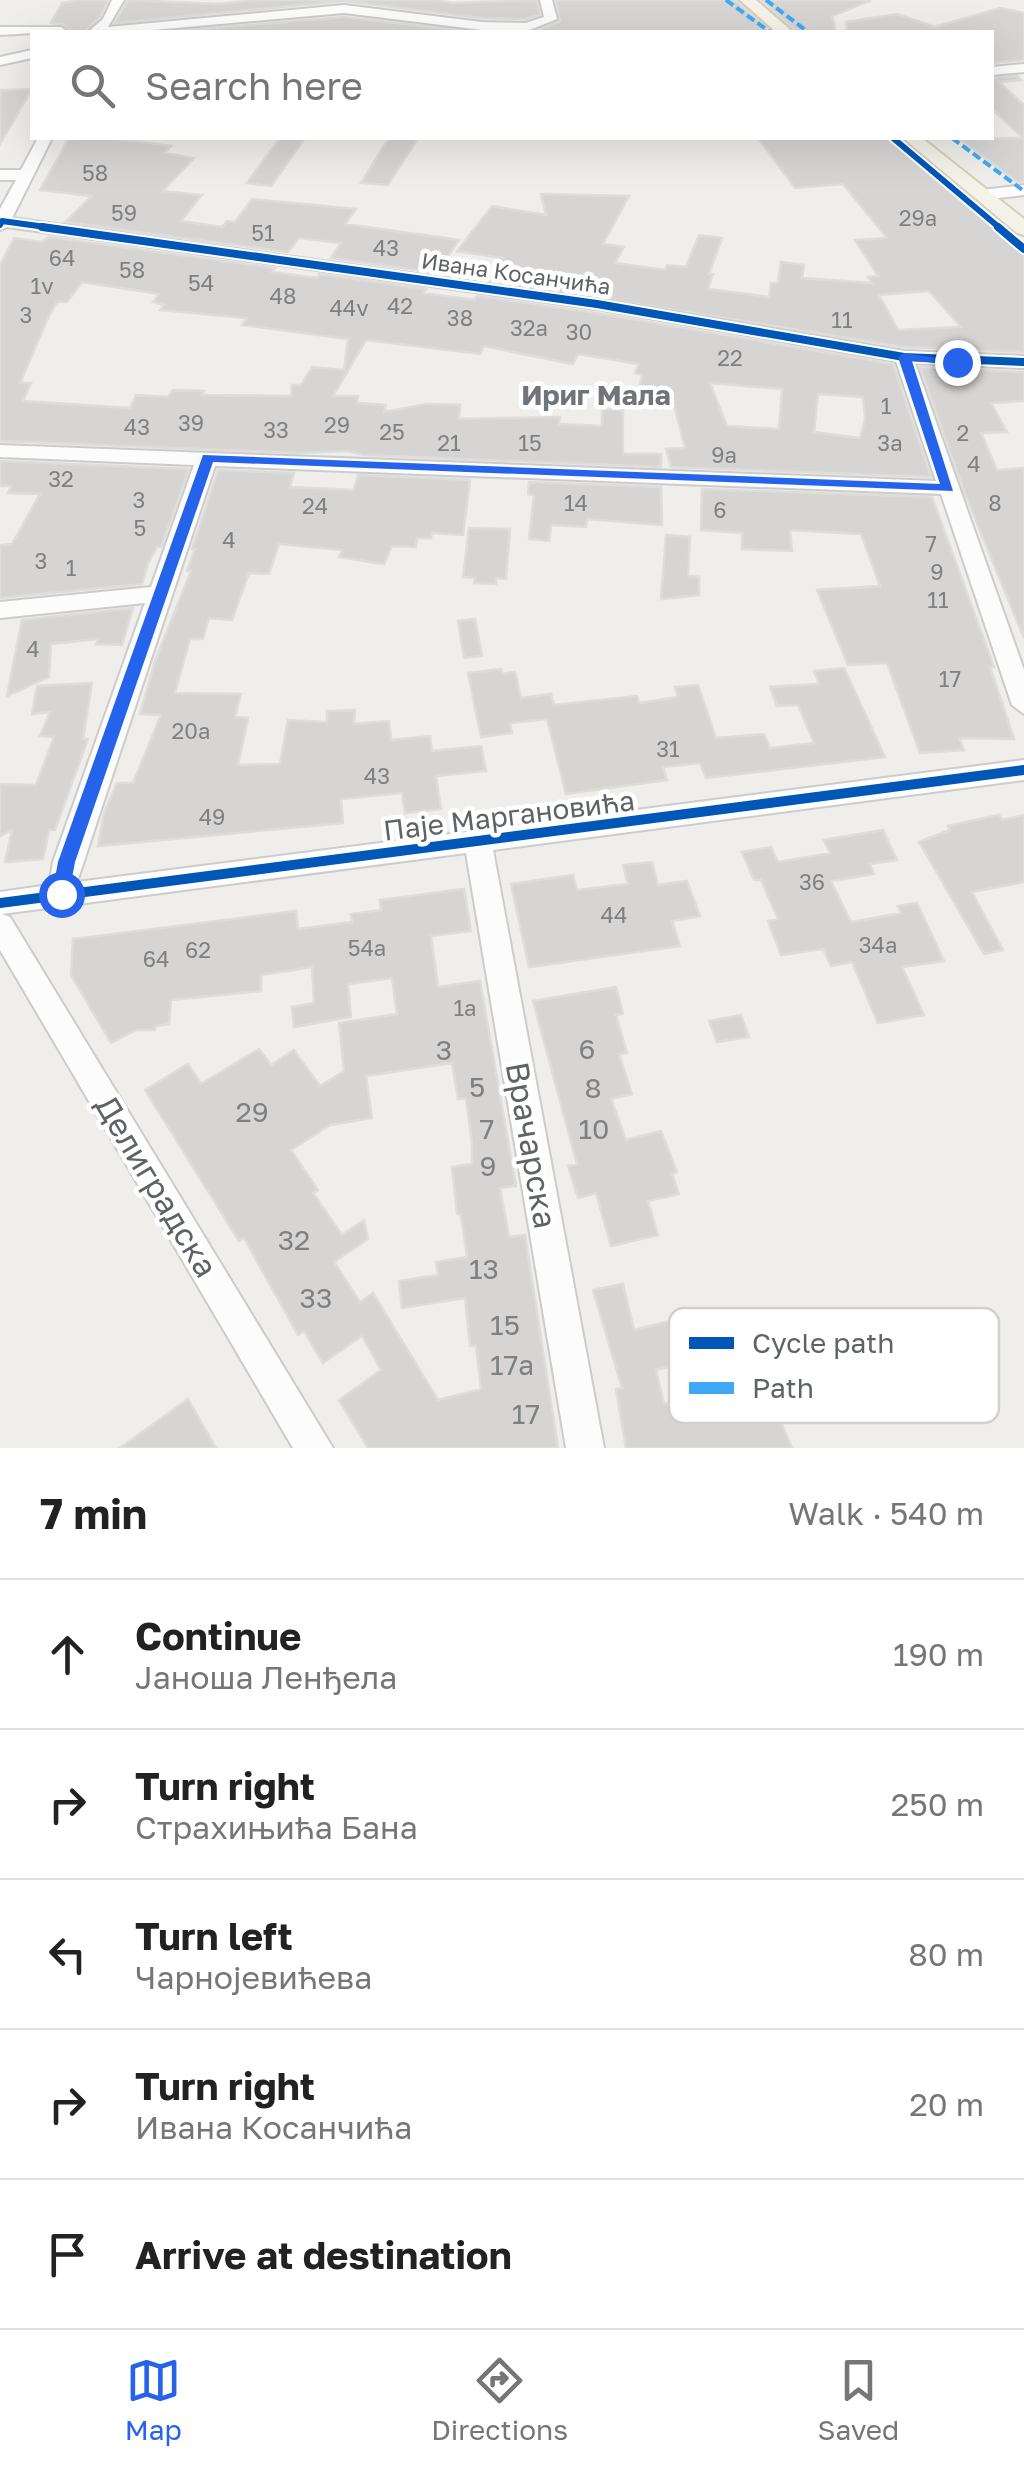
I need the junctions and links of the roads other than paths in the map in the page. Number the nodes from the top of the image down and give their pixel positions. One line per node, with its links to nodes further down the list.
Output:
1 (118, 0): 6 (street)
2 (352, 0): 5 (street)
3 (546, 0): 5 (street)
4 (747, 0): 13 (main road)
5 (338, 9): 7 (street); 8 (street)
6 (110, 23): 8 (street); 9 (street)
7 (312, 25)
8 (135, 27): 12 (street)
9 (78, 29): 10 (street); 11 (street)
10 (71, 30)
11 (84, 30)
12 (111, 30)
13 (782, 30)
14 (30, 32): 15 (street)
15 (30, 35)
16 (30, 52): 17 (street)
17 (2, 61)
18 (1024, 68): 19 (street)
19 (994, 71)
20 (44, 140): 24 (street)
21 (914, 140): 26 (main road)
22 (937, 140): 25 (main road)
23 (0, 175): 24 (street)
24 (25, 175): 28 (street)
25 (1014, 191): 26 (street); 27 (main road)
26 (982, 195): 29 (main road)
27 (1024, 208)
28 (1, 223): 30 (street, Ивана Косанчића)
29 (1024, 229)
30 (904, 357): 31 (street, Ивана Косанчића); 34 (street)
31 (1024, 362)
32 (0, 451): 33 (street)
33 (208, 458): 34 (street); 35 (street)
34 (948, 488): 37 (street)
35 (160, 594): 36 (street); 40 (street)
36 (0, 610)
37 (1024, 705)
38 (1024, 770): 39 (street, Паје Маргановића)
39 (478, 843): 40 (street, Паје Маргановића); 44 (street, Врачарска)
40 (61, 894): 41 (street, Паје Маргановића)
41 (0, 903)
42 (0, 924): 43 (street, Делиградска)
43 (314, 1448)
44 (585, 1448)

